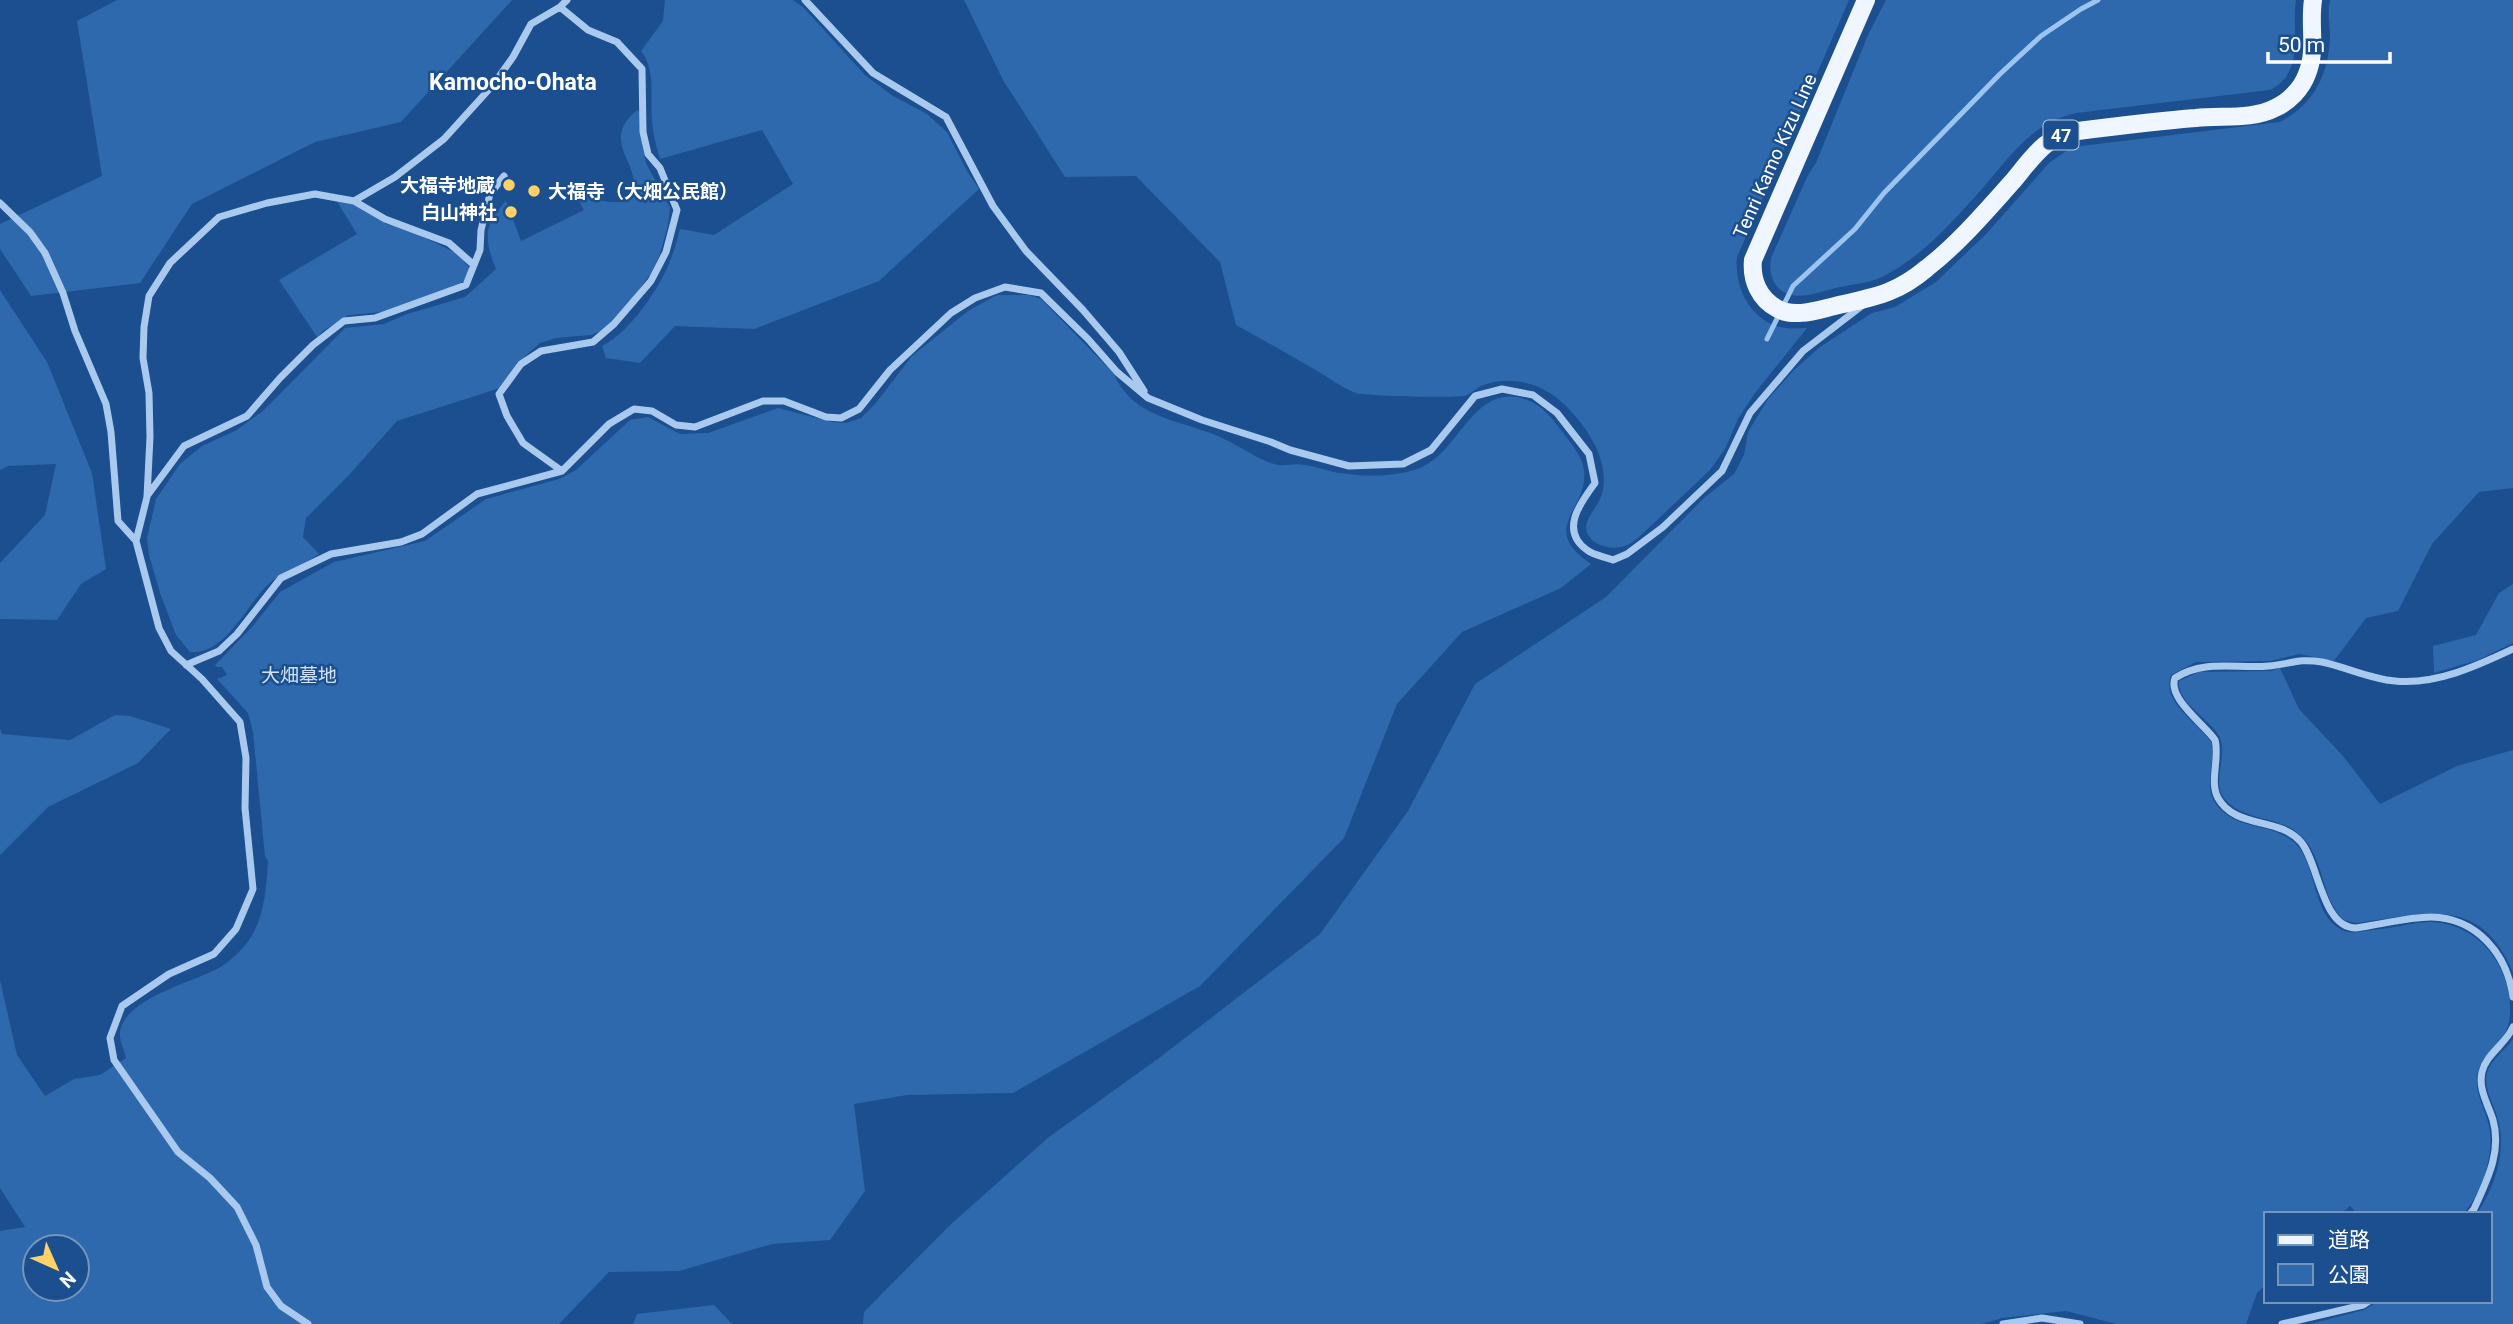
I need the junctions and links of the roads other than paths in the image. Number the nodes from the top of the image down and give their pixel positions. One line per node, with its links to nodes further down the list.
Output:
1 (567, 0): 5 (street)
2 (805, 0): 11 (street)
3 (1867, 0): 10 (main road, Tenri Kamo Kizu Line / 47)
4 (2313, 0): 10 (main road, Tenri Kamo Kizu Line / 47)
5 (560, 7): 7 (street); 12 (street)
6 (503, 176): 9 (street)
7 (354, 201): 9 (street); 13 (street)
8 (0, 203): 14 (street)
9 (474, 265): 13 (street)
10 (1871, 299): 11 (street)
11 (1148, 398): 12 (street)
12 (562, 471): 16 (street)
13 (147, 497): 14 (street)
14 (136, 541): 16 (street)
15 (2513, 649): 17 (street)
16 (186, 665): 21 (street)
17 (2513, 997)
18 (2513, 1027): 19 (street)
19 (2472, 1212)
20 (2366, 1303): 24 (street)
21 (308, 1324)
22 (2003, 1324): 23 (street)
23 (2080, 1324)
24 (2282, 1324)

